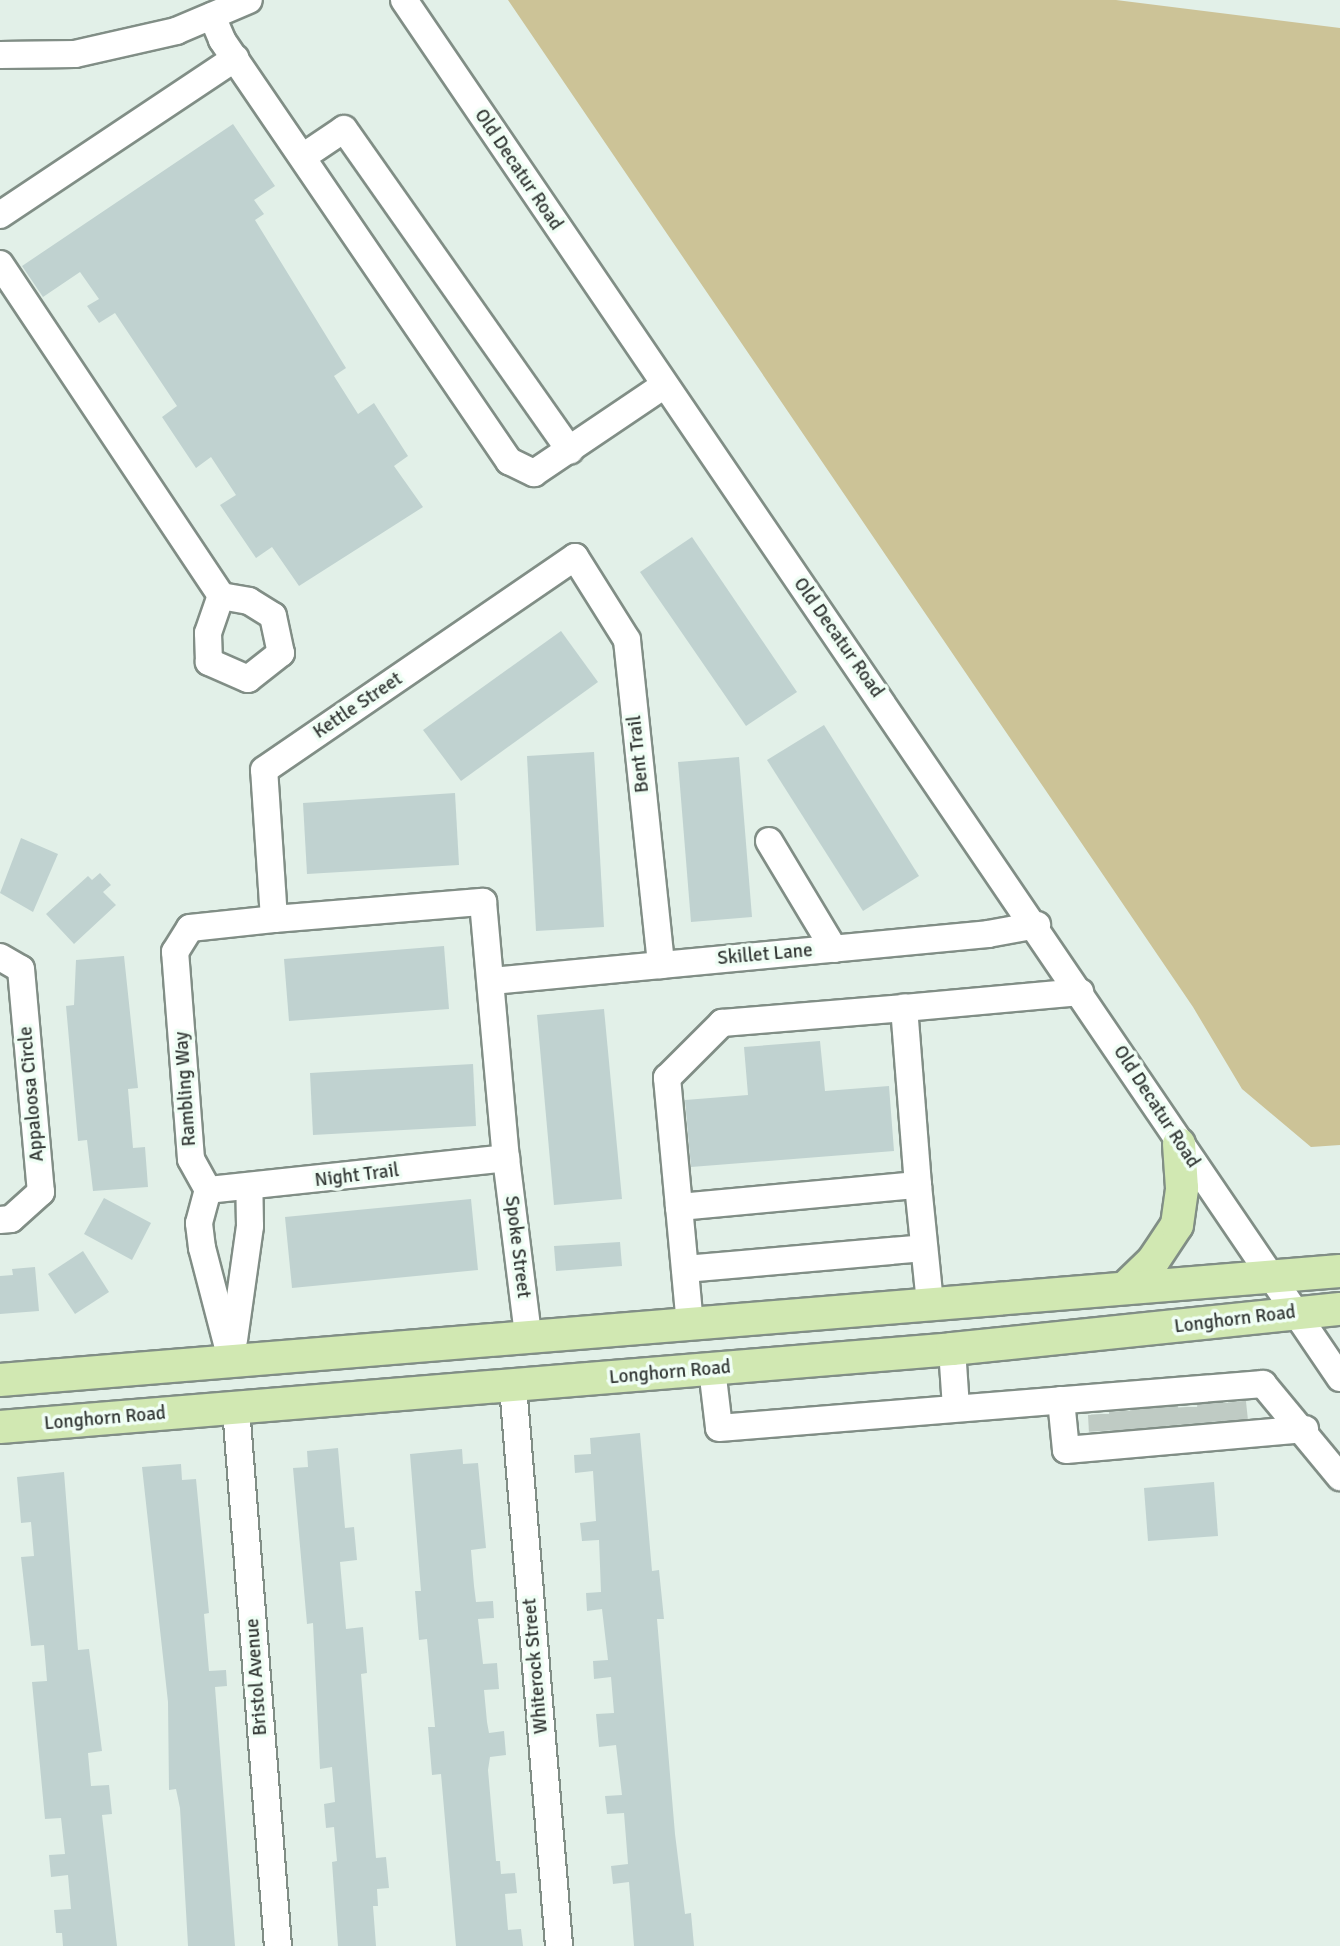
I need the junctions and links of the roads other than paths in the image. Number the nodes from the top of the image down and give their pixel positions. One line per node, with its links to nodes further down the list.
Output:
1 (249, 0): 3 (street)
2 (404, 0): 9 (street, Old Decatur Road)
3 (212, 16): 4 (street); 5 (street)
4 (0, 55)
5 (235, 58): 6 (street); 7 (street)
6 (304, 156): 10 (street); 10 (street)
7 (0, 215)
8 (0, 264): 12 (street)
9 (663, 386): 10 (street); 15 (street, Old Decatur Road)
10 (570, 450)
11 (575, 557): 14 (street, Kettle Street); 18 (street, Bent Trail)
12 (221, 596)
13 (769, 841): 16 (street)
14 (274, 919): 19 (street, Rambling Way); 26 (street, Rambling Way)
15 (1037, 925): 16 (street, Skillet Lane); 20 (street, Old Decatur Road)
16 (834, 949): 18 (street, Skillet Lane)
17 (0, 957): 28 (street, Appaloosa Circle)
18 (661, 965): 19 (street, Skillet Lane)
19 (492, 981): 23 (street, Spoke Street)
20 (1080, 992): 21 (street); 22 (street, Old Decatur Road)
21 (904, 1008): 24 (street); 27 (street)
22 (1179, 1144): 32 (street, Old Decatur Road); 33 (main road)
23 (506, 1158): 25 (street, Night Trail); 38 (street, Spoke Street)
24 (918, 1185): 27 (street); 29 (street)
25 (249, 1187): 26 (street, Night Trail); 40 (street)
26 (208, 1190): 40 (street)
27 (679, 1207): 30 (street)
28 (0, 1220)
29 (924, 1248): 30 (street); 34 (street)
30 (685, 1269): 37 (street)
31 (1340, 1271): 32 (main road, Longhorn Road)
32 (1271, 1276): 33 (main road, Longhorn Road); 36 (street, Old Decatur Road)
33 (1125, 1287): 34 (main road, Longhorn Road)
34 (930, 1304): 37 (main road, Longhorn Road)
35 (1340, 1309): 36 (main road, Longhorn Road)
36 (1295, 1313): 39 (main road, Longhorn Road); 42 (street, Old Decatur Road)
37 (690, 1325): 38 (main road, Longhorn Road); 41 (main road)
38 (528, 1335): 40 (main road, Longhorn Road)
39 (952, 1349): 41 (main road, Longhorn Road); 47 (street)
40 (232, 1363): 43 (main road, Longhorn Road); 46 (main road)
41 (702, 1370): 44 (main road, Longhorn Road); 47 (street)
42 (1340, 1378)
43 (0, 1380)
44 (513, 1386): 46 (main road, Longhorn Road); 53 (street, Whiterock Street)
45 (1061, 1400): 47 (street); 48 (street); 48 (street)
46 (236, 1408): 49 (main road, Longhorn Road); 52 (street, Bristol Avenue)
47 (956, 1408)
48 (1167, 1417): 50 (street); 50 (street)
49 (0, 1427)
50 (1306, 1429): 51 (street)
51 (1340, 1477)
52 (278, 1946)
53 (558, 1946)

